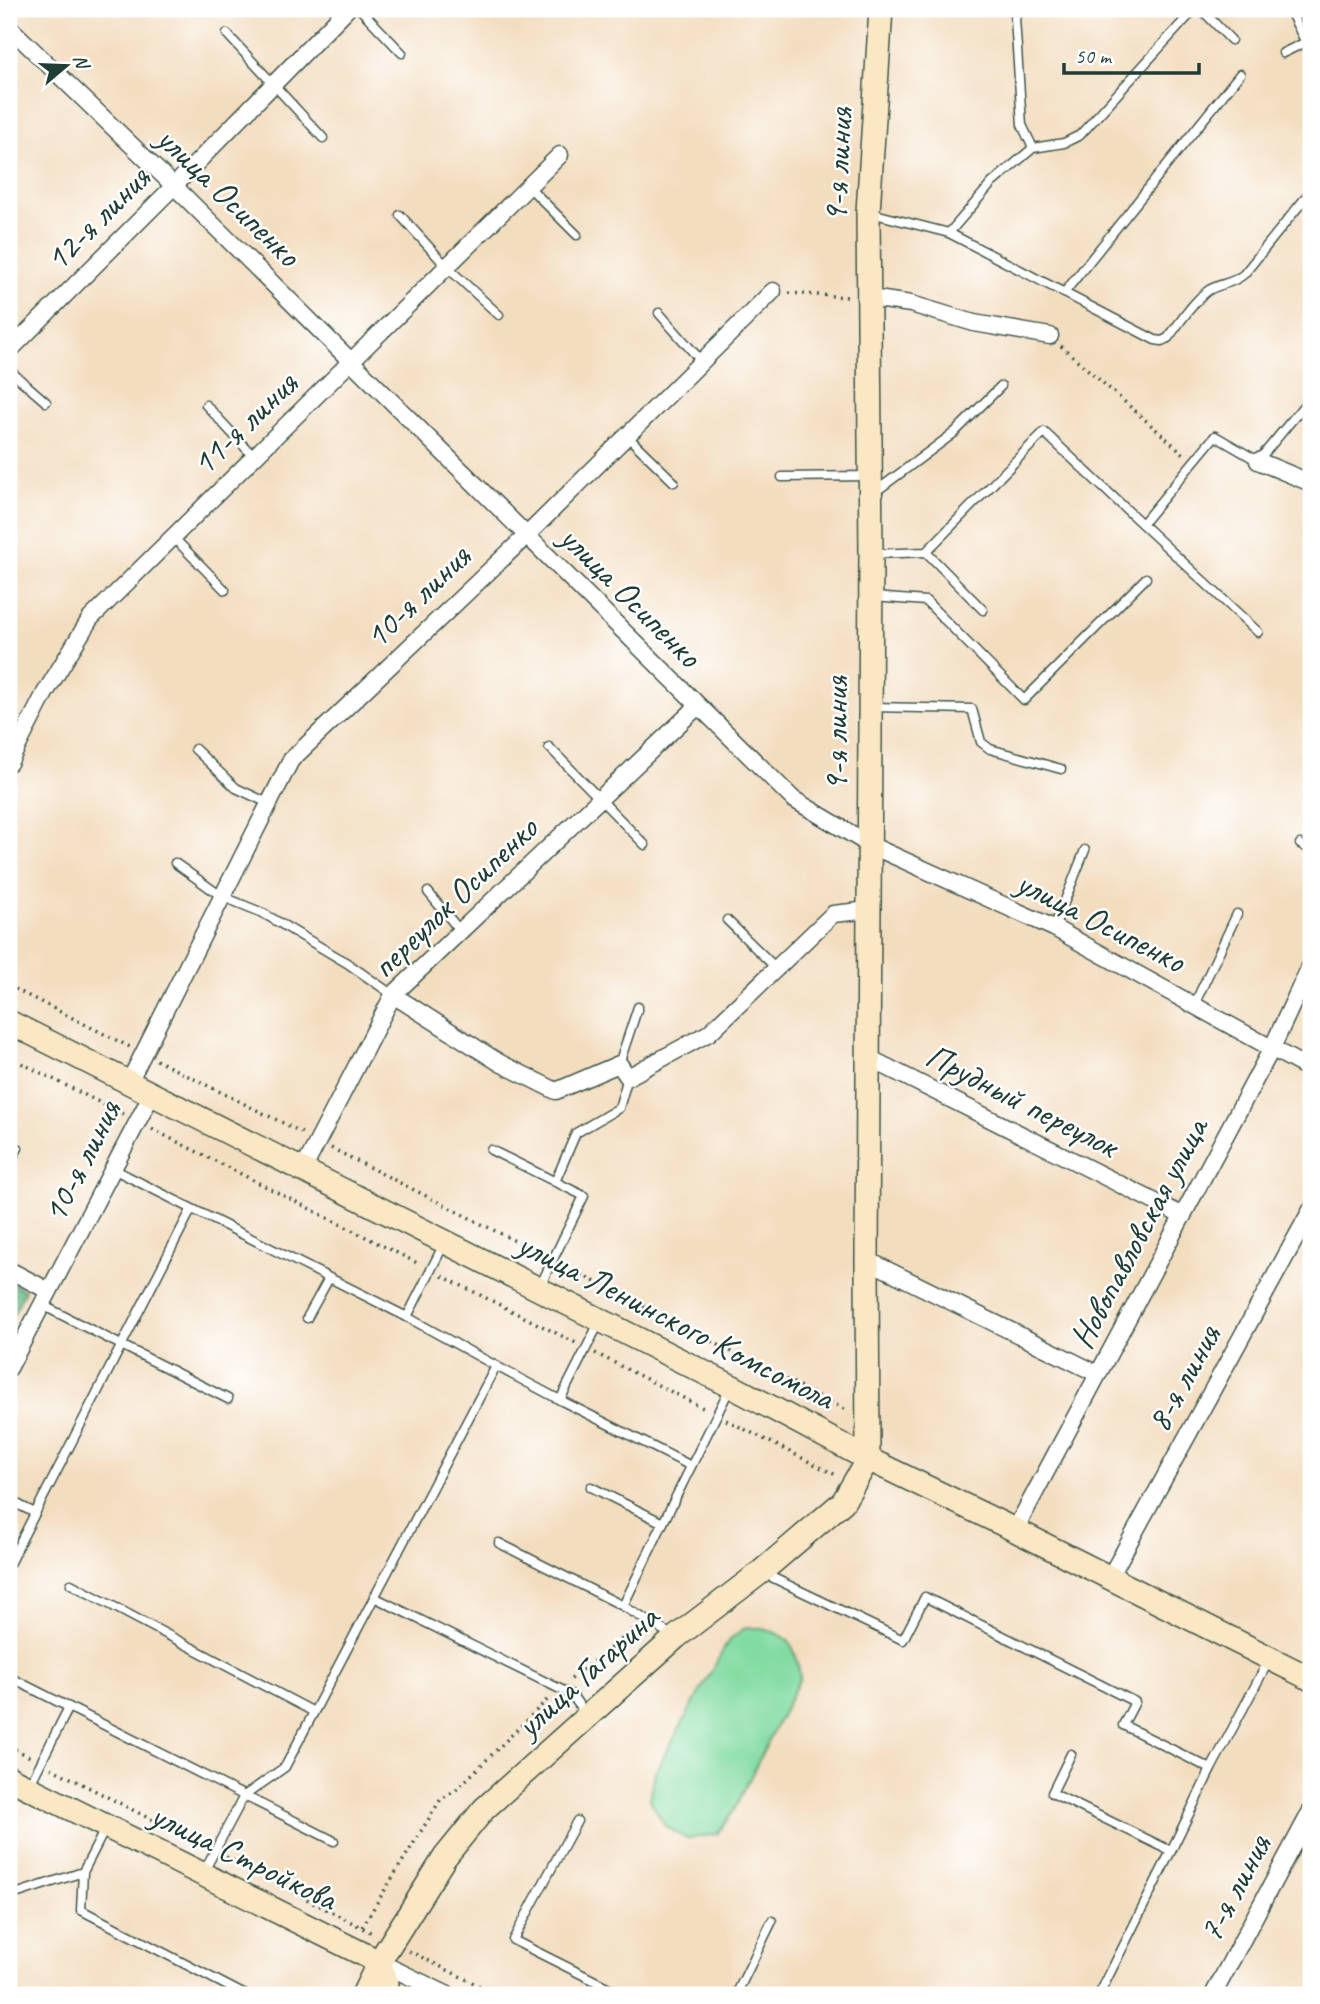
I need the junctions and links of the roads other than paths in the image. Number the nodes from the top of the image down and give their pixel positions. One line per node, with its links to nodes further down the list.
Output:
1 (347, 9): 16 (street, 12-я линия)
2 (360, 9): 12 (lane)
3 (881, 9): 23 (street, 9-я линия)
4 (1022, 9): 18 (lane)
5 (1201, 9): 7 (lane); 10 (lane)
6 (1289, 9): 11 (lane)
7 (1186, 12): 18 (lane)
8 (9, 27): 20 (street, улица Осипенко)
9 (227, 34): 16 (lane)
10 (1231, 40)
11 (1306, 41): 13 (lane); 14 (lane)
12 (402, 53)
13 (1283, 53)
14 (1311, 53)
15 (1240, 74): 29 (lane)
16 (273, 85): 17 (lane); 20 (street, 12-я линия)
17 (323, 138)
18 (1033, 148): 25 (lane)
19 (560, 155): 21 (street, 11-я линия)
20 (174, 186): 34 (street, 12-я линия); 35 (street, улица Осипенко)
21 (528, 186): 26 (lane); 27 (street, 11-я линия)
22 (1311, 191): 29 (lane)
23 (868, 212): 25 (lane); 30 (street, 9-я линия)
24 (400, 215): 27 (lane)
25 (949, 233): 29 (lane)
26 (577, 235)
27 (447, 267): 32 (lane); 35 (street, 11-я линия)
28 (773, 292): 36 (street, 10-я линия)
29 (1064, 293)
30 (870, 298): 33 (street); 48 (street, 9-я линия)
31 (659, 313): 36 (lane)
32 (499, 315)
33 (1050, 336)
34 (9, 351)
35 (352, 361): 43 (street, 11-я линия); 50 (street, улица Осипенко)
36 (702, 362): 42 (street, 10-я линия)
37 (9, 370): 40 (lane)
38 (1001, 386): 48 (lane)
39 (1311, 397): 44 (lane)
40 (46, 402)
41 (206, 405): 43 (lane)
42 (627, 436): 46 (lane); 50 (street, 10-я линия)
43 (254, 457): 51 (street, 11-я линия)
44 (1258, 461): 47 (street); 49 (lane)
45 (782, 477): 48 (lane)
46 (674, 482)
47 (1311, 483)
48 (870, 486): 53 (street, 9-я линия)
49 (1142, 524): 52 (lane); 58 (lane)
50 (526, 536): 59 (street, улица Осипенко); 66 (street, 10-я линия)
51 (173, 537): 55 (lane); 63 (street, 11-я линия)
52 (926, 552): 53 (lane); 57 (lane)
53 (871, 554): 56 (street, 9-я линия)
54 (1146, 578): 56 (lane)
55 (225, 590)
56 (870, 597): 60 (street, 9-я линия)
57 (983, 610)
58 (1258, 632)
59 (698, 706): 65 (street, переулок Осипенко); 69 (street, улица Осипенко)
60 (870, 707): 64 (lane); 69 (street, 9-я линия)
61 (550, 747): 65 (lane)
62 (195, 749): 66 (lane)
63 (9, 764)
64 (1061, 769)
65 (600, 799): 68 (lane); 79 (street, переулок Осипенко)
66 (268, 803): 74 (street, 10-я линия)
67 (1300, 844): 71 (lane)
68 (645, 845)
69 (870, 845): 75 (street, 9-я линия); 78 (street, улица Осипенко)
70 (1085, 850): 78 (lane)
71 (1311, 850)
72 (174, 863): 74 (lane)
73 (428, 892): 79 (lane)
74 (221, 896): 82 (lane); 90 (street, 10-я линия)
75 (870, 910): 81 (street); 87 (street, 9-я линия)
76 (1237, 914): 83 (lane)
77 (727, 920): 81 (lane)
78 (1054, 928): 83 (street, улица Осипенко)
79 (461, 932): 82 (street, переулок Осипенко)
80 (1311, 964): 86 (street, Новопавловская улица)
81 (776, 968): 88 (street)
82 (393, 995): 88 (street); 96 (street, переулок Осипенко)
83 (1194, 1006): 86 (street, улица Осипенко)
84 (638, 1007): 88 (lane)
85 (9, 1022): 90 (street, улица Ленинского Комсомола)
86 (1272, 1048): 89 (street, улица Осипенко); 100 (street, Новопавловская улица)
87 (869, 1058): 100 (street, Прудный переулок); 102 (street, 9-я линия)
88 (624, 1070): 97 (lane)
89 (1311, 1070)
90 (128, 1082): 91 (street, улица Ленинского Комсомола)
91 (152, 1094): 95 (street, 10-я линия); 96 (street, улица Ленинского Комсомола)
92 (18, 1148): 94 (lane)
93 (491, 1150): 97 (lane)
94 (9, 1166)
95 (113, 1169): 98 (lane); 106 (street, 10-я линия)
96 (303, 1170): 101 (street, улица Ленинского Комсомола)
97 (555, 1182): 105 (lane)
98 (191, 1210): 104 (lane); 110 (lane)
99 (1311, 1210): 127 (street, 8-я линия)
100 (1183, 1216): 113 (street, Новопавловская улица)
101 (445, 1242): 105 (street, улица Ленинского Комсомола); 107 (lane)
102 (867, 1259): 113 (street); 117 (street, 9-я линия)
103 (9, 1270): 106 (street)
104 (329, 1278): 107 (lane); 108 (lane)
105 (538, 1289): 109 (street, улица Ленинского Комсомола)
106 (45, 1298): 110 (lane); 112 (street, 10-я линия)
107 (407, 1317): 111 (lane)
108 (307, 1318)
109 (600, 1320): 114 (street, улица Ленинского Комсомола); 116 (lane)
110 (122, 1345): 115 (lane); 121 (lane)
111 (496, 1366): 116 (lane); 129 (lane)
112 (9, 1368)
113 (1098, 1374): 123 (street, Новопавловская улица)
114 (730, 1386): 117 (street, улица Ленинского Комсомола); 118 (lane)
115 (228, 1399)
116 (560, 1400): 118 (lane)
117 (868, 1459): 123 (street, улица Ленинского Комсомола); 126 (street, улица Гагарина)
118 (691, 1466): 122 (lane)
119 (591, 1487): 122 (lane)
120 (9, 1500): 121 (lane)
121 (35, 1513): 125 (lane)
122 (663, 1523): 130 (lane)
123 (1015, 1530): 127 (street, улица Ленинского Комсомола)
124 (499, 1543): 130 (lane)
125 (9, 1564)
126 (761, 1572): 131 (street, улица Гагарина); 139 (lane)
127 (1111, 1577): 132 (street, улица Ленинского Комсомола)
128 (71, 1584): 136 (lane)
129 (374, 1597): 136 (lane); 137 (lane)
130 (622, 1606): 131 (lane)
131 (676, 1637): 137 (street, улица Гагарина)
132 (1270, 1657): 134 (street, улица Ленинского Комсомола); 139 (lane)
133 (9, 1677): 135 (lane)
134 (1311, 1679)
135 (69, 1707): 140 (lane); 141 (lane)
136 (314, 1712): 141 (lane)
137 (588, 1717): 151 (street, улица Гагарина)
138 (1071, 1754): 146 (lane)
139 (1211, 1769): 146 (lane)
140 (18, 1783): 144 (street, улица Стройкова)
141 (244, 1796): 145 (lane); 148 (lane)
142 (1311, 1811): 159 (street, 7-я линия)
143 (577, 1821): 156 (lane)
144 (107, 1827): 147 (lane); 148 (street, улица Стройкова)
145 (334, 1841)
146 (1171, 1851): 158 (lane)
147 (83, 1872): 149 (lane); 152 (lane)
148 (203, 1874): 151 (street, улица Стройкова)
149 (9, 1896)
150 (772, 1921): 157 (lane)
151 (379, 1962): 153 (street, улица Гагарина); 154 (street); 155 (street, улица Стройкова)
152 (241, 1994)
153 (363, 1995)
154 (386, 1995)
155 (448, 1995)
156 (623, 1995)
157 (736, 1995)
158 (1100, 1995)
159 (1213, 1995)

